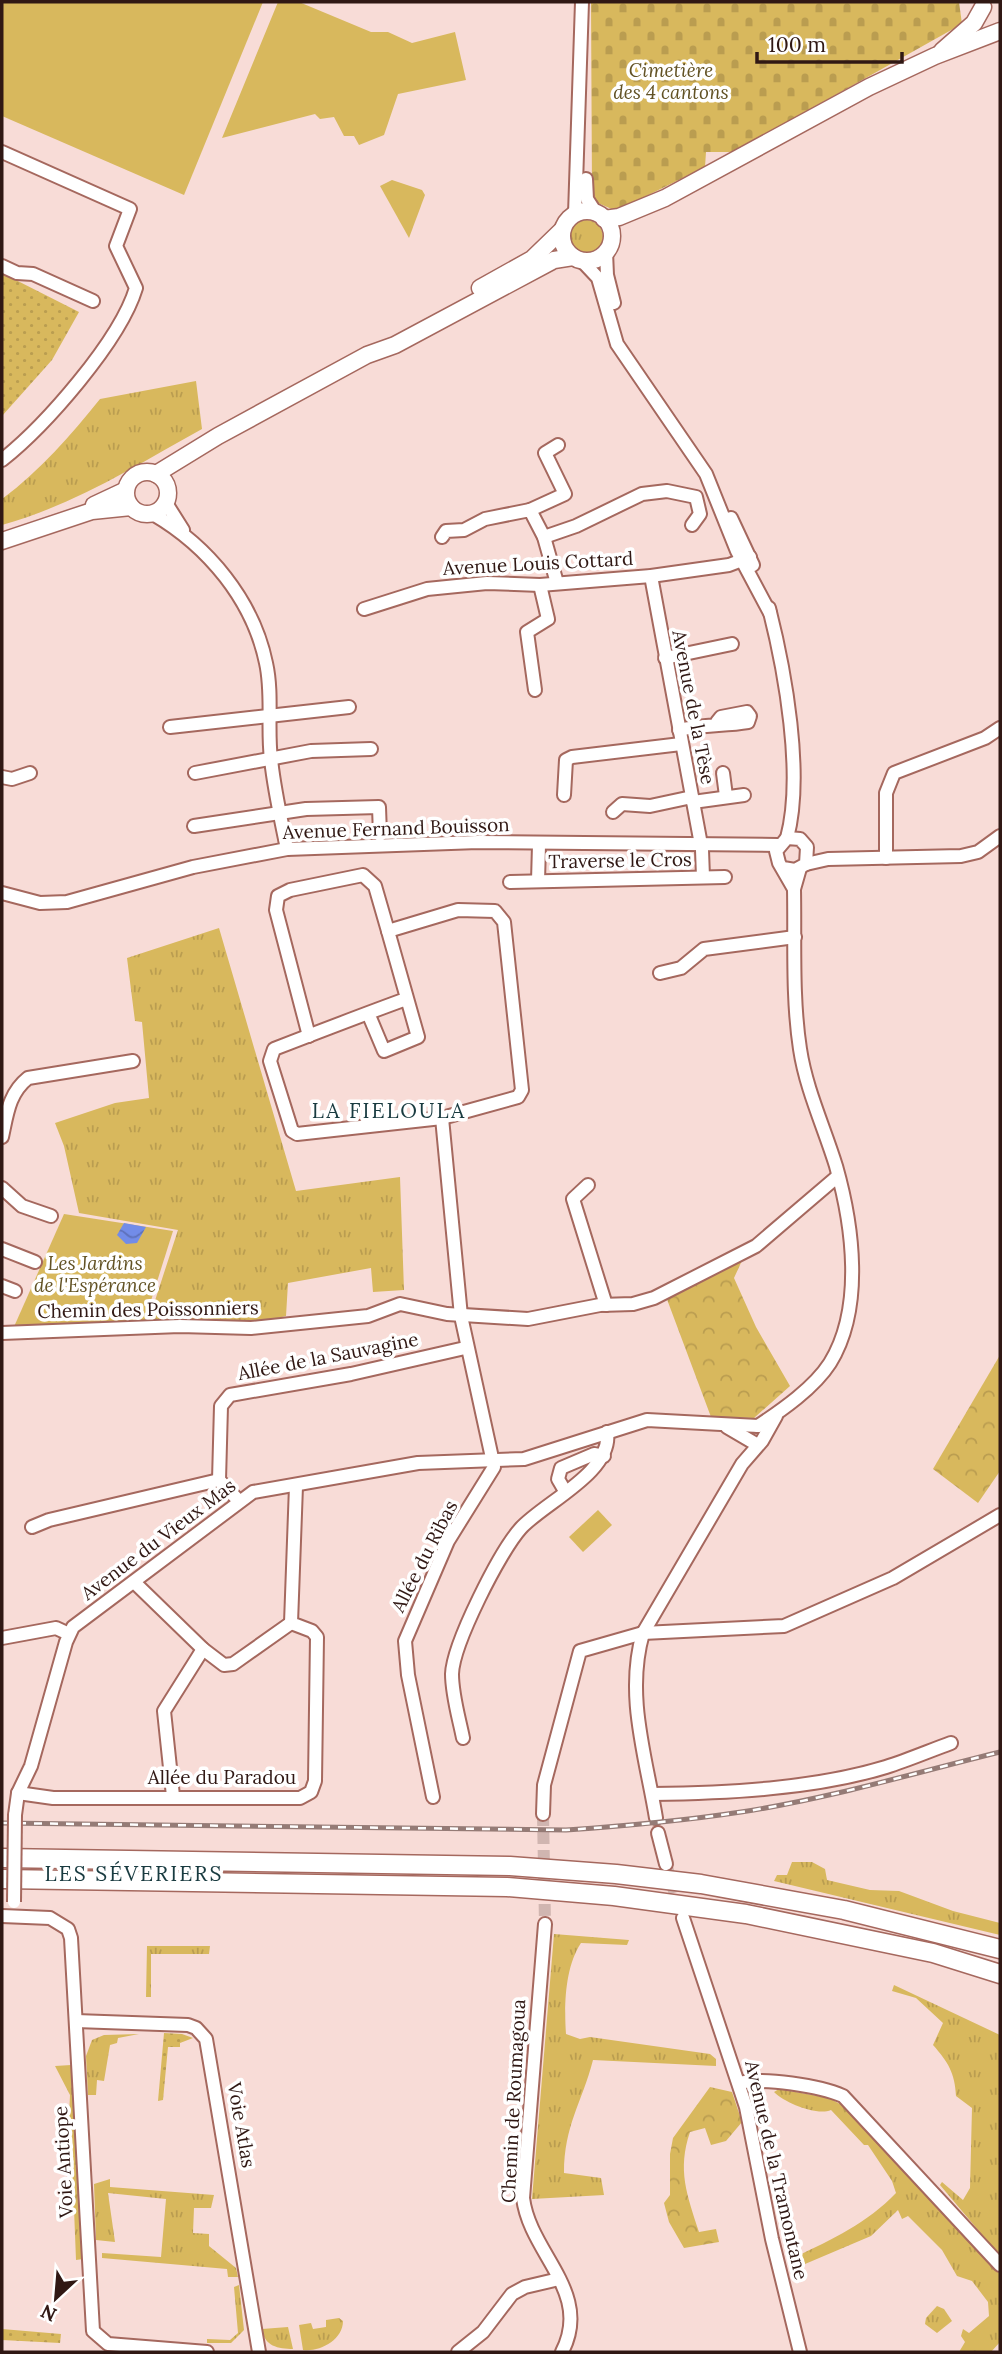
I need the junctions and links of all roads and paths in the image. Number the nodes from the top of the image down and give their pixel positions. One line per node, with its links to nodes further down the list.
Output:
1 (582, 2): 5 (street)
2 (982, 5): 3 (main road); 4 (main road)
3 (1000, 30): 4 (main road)
4 (935, 56): 7 (main road)
5 (581, 112): 8 (street); 9 (street)
6 (2, 152): 18 (street)
7 (665, 198): 9 (main road); 11 (main road)
8 (575, 214): 9 (main road); 10 (main road)
9 (600, 216): 11 (main road)
10 (562, 230): 12 (main road); 15 (main road)
11 (609, 245): 12 (main road); 16 (street)
12 (578, 259): 15 (main road); 16 (street)
13 (2, 266): 14 (street)
14 (93, 301)
15 (433, 319): 19 (main road)
16 (631, 364): 30 (street)
17 (558, 445): 23 (street)
18 (2, 460)
19 (162, 480): 20 (main road); 21 (main road)
20 (127, 490): 22 (main road); 29 (main road)
21 (166, 503): 24 (main road); 26 (street)
22 (131, 507): 24 (main road); 29 (main road)
23 (530, 510): 27 (street); 28 (street)
24 (153, 514): 26 (street)
25 (692, 525): 28 (street)
26 (184, 534): 39 (street)
27 (442, 537)
28 (544, 537): 32 (street)
29 (2, 539)
30 (744, 554): 31 (street, Avenue Louis Cottard); 63 (street)
31 (650, 576): 32 (street, Avenue Louis Cottard); 36 (street, Avenue de la Tèse)
32 (558, 583): 33 (street, Avenue Louis Cottard)
33 (540, 586): 34 (street, Avenue Louis Cottard); 37 (street)
34 (363, 609)
35 (732, 644): 36 (street)
36 (665, 658): 43 (street, Avenue de la Tèse)
37 (535, 690)
38 (349, 707): 39 (street)
39 (268, 715): 41 (street); 46 (street)
40 (717, 722): 43 (street)
41 (170, 727)
42 (1000, 728): 64 (street)
43 (679, 730): 44 (street, Avenue de la Tèse)
44 (681, 744): 51 (street); 54 (street, Avenue de la Tèse)
45 (371, 749): 46 (street)
46 (271, 760): 47 (street); 56 (street)
47 (195, 772)
48 (30, 773): 50 (street)
49 (723, 773): 53 (street)
50 (2, 777)
51 (564, 795)
52 (744, 795): 53 (street)
53 (726, 796): 54 (street)
54 (692, 800): 55 (street); 60 (street, Avenue de la Tèse)
55 (613, 812)
56 (280, 813): 57 (street); 58 (street); 62 (street)
57 (194, 826)
58 (380, 835)
59 (1000, 836): 64 (street)
60 (699, 844): 61 (street, Avenue Fernand Bouisson); 63 (street, Avenue Fernand Bouisson); 67 (street, Traverse le Cros)
61 (539, 845): 62 (street, Avenue Fernand Bouisson); 69 (street, Traverse le Cros)
62 (286, 849): 72 (street, Avenue Fernand Bouisson)
63 (788, 849): 65 (street, Avenue Fernand Bouisson); 66 (street); 66 (street); 71 (street)
64 (886, 858): 65 (street)
65 (828, 859): 66 (street)
66 (803, 866): 71 (street)
67 (703, 877): 68 (street, Traverse le Cros); 69 (street, Traverse le Cros)
68 (725, 877)
69 (538, 881): 70 (street, Traverse le Cros)
70 (510, 882)
71 (794, 890): 74 (street)
72 (2, 893)
73 (388, 931): 76 (street); 78 (street); 80 (street)
74 (795, 937): 75 (street); 82 (street)
75 (660, 973)
76 (406, 999): 77 (street); 77 (street)
77 (368, 1013): 78 (street)
78 (309, 1036): 80 (street)
79 (133, 1061): 81 (street)
80 (442, 1118): 91 (street)
81 (2, 1138)
82 (838, 1176): 90 (street, Chemin des Poissonniers); 95 (street)
83 (589, 1185): 90 (street)
84 (3, 1193): 85 (street)
85 (51, 1216)
86 (2, 1249): 87 (street)
87 (35, 1262)
88 (2, 1286): 89 (street)
89 (15, 1291)
90 (606, 1305): 91 (street, Chemin des Poissonniers)
91 (461, 1315): 92 (street, Chemin des Poissonniers); 93 (street)
92 (2, 1333)
93 (466, 1348): 97 (street); 98 (street, Allée de la Sauvagine)
94 (607, 1432): 95 (street, Avenue du Vieux Mas); 96 (street); 97 (street, Avenue du Vieux Mas)
95 (753, 1435): 106 (street)
96 (604, 1456): 100 (street); 100 (street)
97 (494, 1462): 99 (street, Avenue du Vieux Mas); 115 (street, Allée du Ribas)
98 (219, 1480): 101 (street); 103 (street)
99 (296, 1486): 101 (street, Avenue du Vieux Mas); 105 (street)
100 (565, 1491): 110 (street)
101 (239, 1501): 104 (street, Avenue du Vieux Mas)
102 (1000, 1515): 106 (street)
103 (32, 1527)
104 (134, 1581): 107 (street, Avenue du Vieux Mas); 109 (street)
105 (291, 1623): 109 (street); 114 (street, Allée du Paradou)
106 (643, 1633): 113 (street); 116 (street)
107 (69, 1634): 108 (street); 112 (street)
108 (2, 1638)
109 (203, 1649): 114 (street)
110 (463, 1738)
111 (951, 1743): 113 (street)
112 (18, 1793): 114 (street, Allée du Paradou); 122 (street, bridge)
113 (652, 1794): 117 (street)
114 (173, 1796)
115 (433, 1797)
116 (543, 1814)
117 (656, 1818)
118 (658, 1833): 120 (street)
119 (2, 1858): 125 (highway)
120 (666, 1864)
121 (2, 1879): 126 (highway)
122 (8, 1917): 127 (street, Voie Antiope)
123 (682, 1918): 128 (street, Avenue de la Tramontane)
124 (545, 1924): 130 (street, Chemin de Roumagoua)
125 (1000, 1949)
126 (1000, 1974)
127 (76, 2021): 131 (street, Voie Antiope); 132 (street, Voie Atlas)
128 (739, 2083): 129 (street); 135 (street, Avenue de la Tramontane)
129 (1000, 2265)
130 (559, 2279): 133 (street); 134 (street, Chemin de Roumagoua)
131 (206, 2352)
132 (259, 2352)
133 (458, 2352)
134 (562, 2352)
135 (800, 2352)

